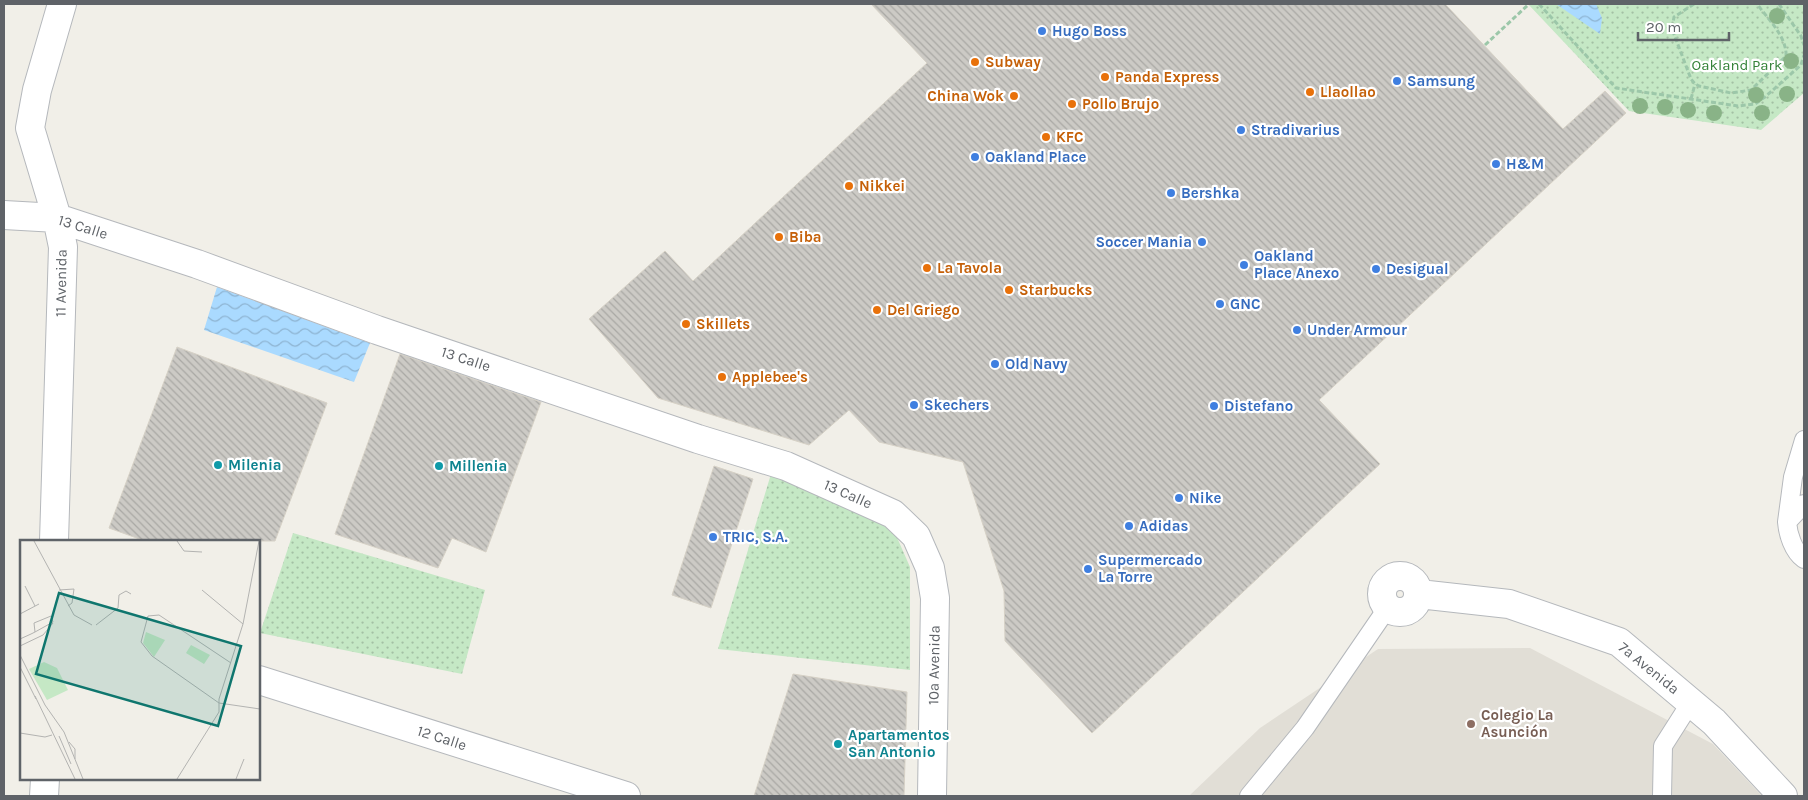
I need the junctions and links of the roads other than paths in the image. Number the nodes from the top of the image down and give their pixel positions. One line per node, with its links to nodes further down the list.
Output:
1 (62, 4): 3 (street, 11 Avenida)
2 (4, 216): 3 (street, 13 Calle)
3 (57, 218): 7 (street, 13 Calle); 8 (street, 11 Avenida)
4 (1804, 440): 6 (lane)
5 (1804, 504): 6 (lane)
6 (1787, 522): 9 (lane)
7 (916, 536): 16 (street, 10a Avenida)
8 (54, 540)
9 (1804, 559)
10 (1388, 607): 12 (street, 7a Avenida); 17 (lane)
11 (260, 680): 15 (street, 12 Calle)
12 (1691, 702): 18 (lane); 19 (street, 7a Avenida)
13 (45, 780): 14 (street)
14 (44, 796)
15 (626, 796)
16 (932, 796)
17 (1249, 796)
18 (1662, 796)
19 (1783, 796)

